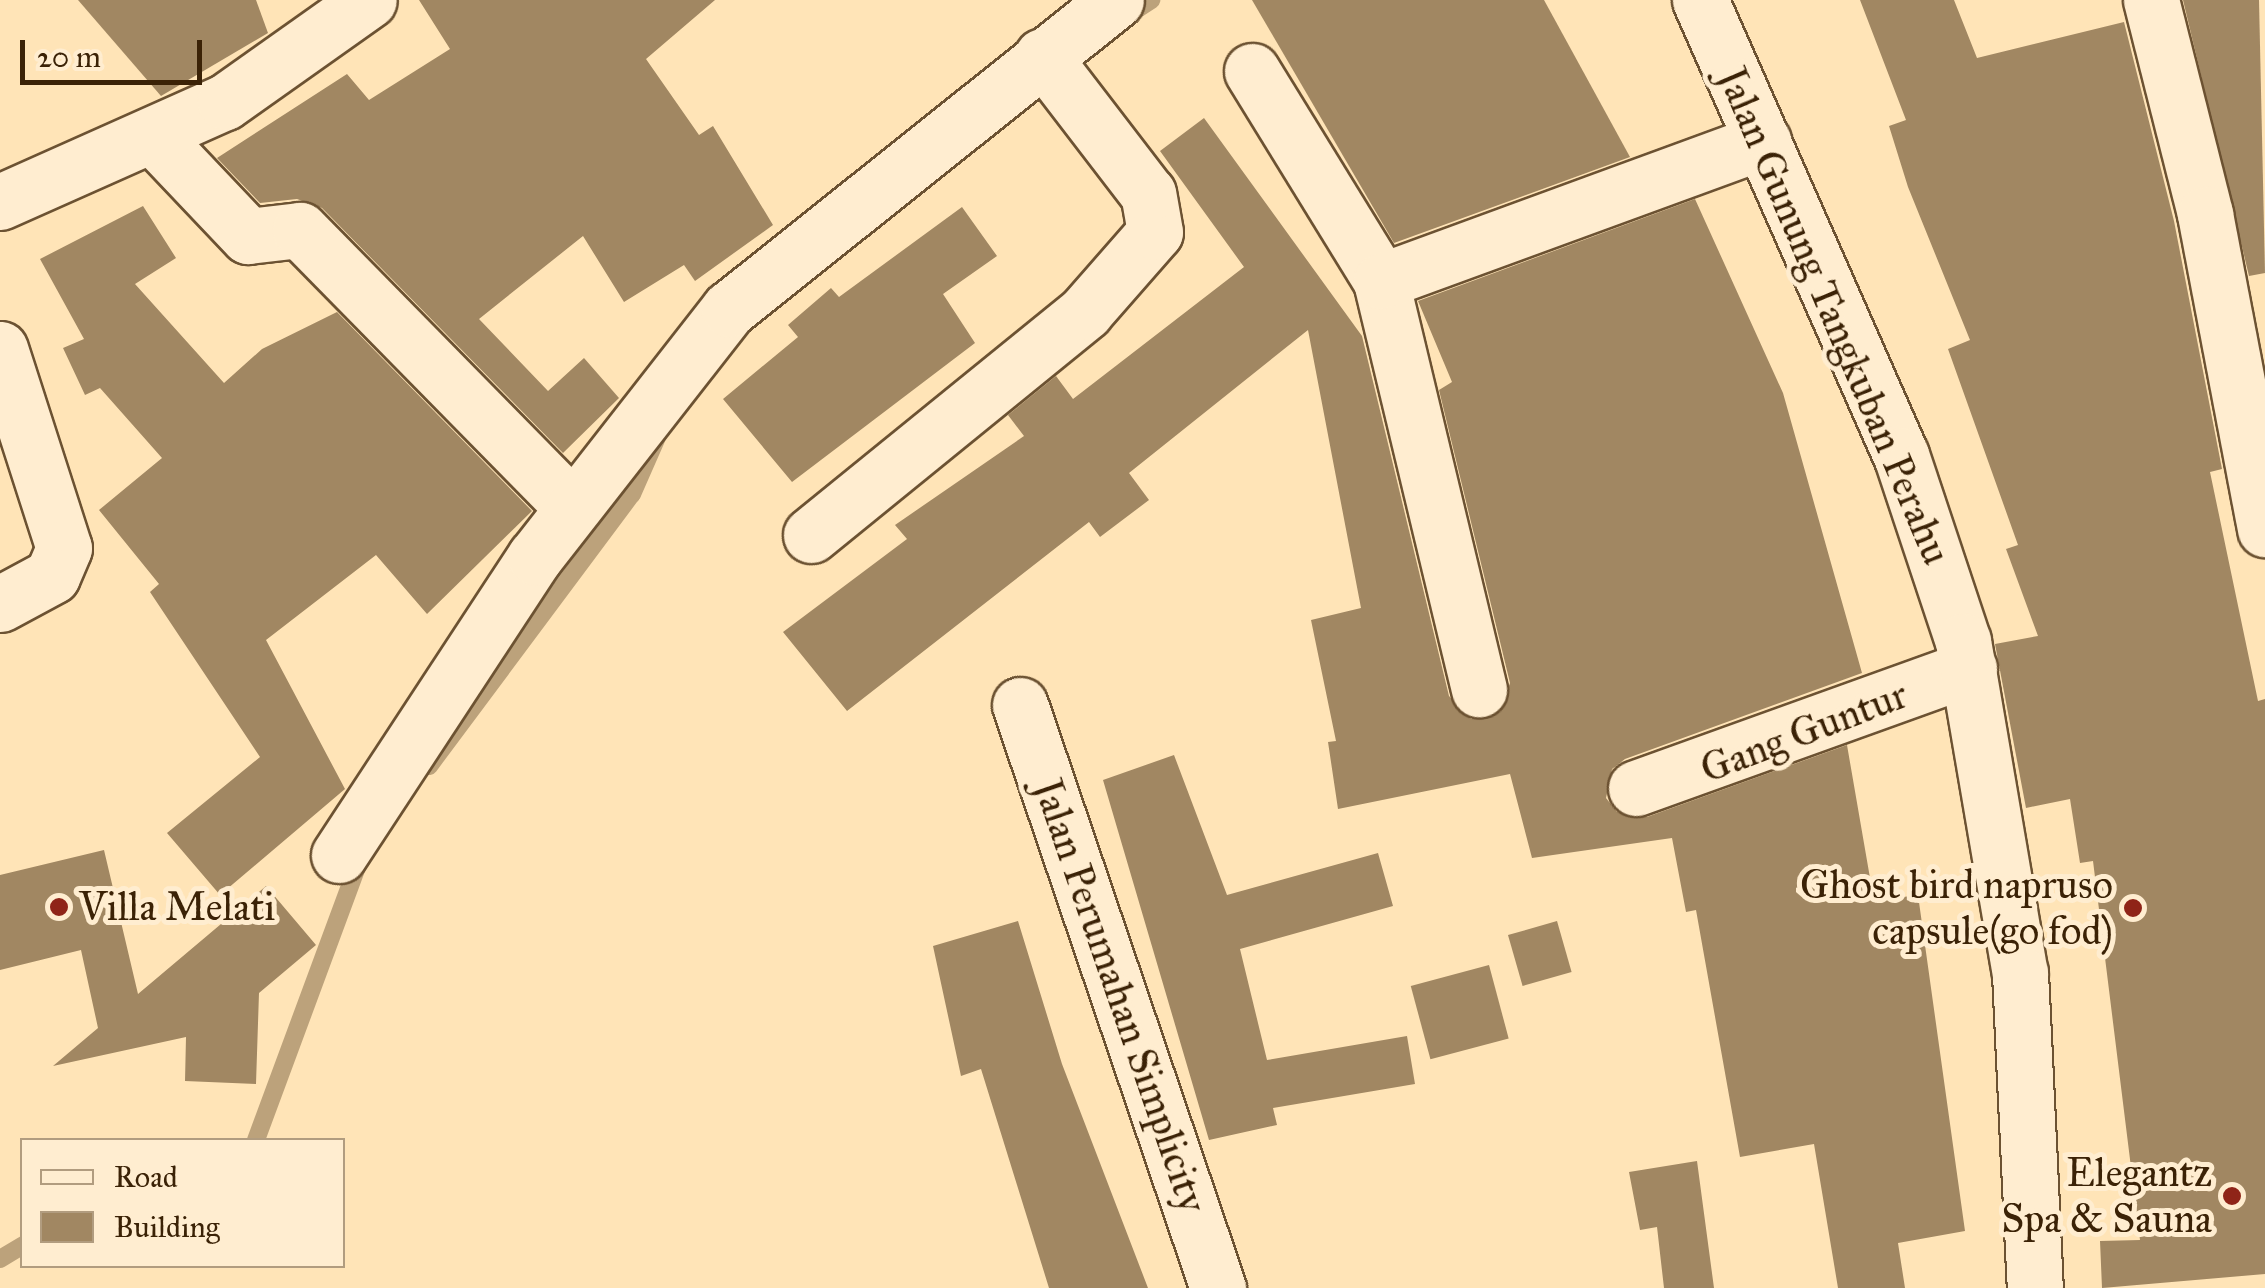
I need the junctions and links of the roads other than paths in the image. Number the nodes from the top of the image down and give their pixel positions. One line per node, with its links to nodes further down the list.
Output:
1 (369, 0): 7 (street)
2 (1116, 0): 5 (street)
3 (1700, 0): 8 (street, Jalan Gunung Tangkuban Perahu)
4 (2150, 0): 13 (street)
5 (1042, 56): 12 (street); 14 (street)
6 (1252, 72): 10 (street)
7 (156, 139): 9 (street); 12 (street)
8 (1763, 141): 10 (street); 16 (street, Jalan Gunung Tangkuban Perahu)
9 (0, 202)
10 (1381, 281): 17 (street)
11 (0, 349): 15 (street)
12 (572, 507): 20 (street)
13 (2265, 529)
14 (811, 535)
15 (0, 604)
16 (1969, 668): 19 (street, Gang Guntur); 22 (street, Jalan Gunung Tangkuban Perahu)
17 (1479, 689)
18 (1020, 704): 21 (street, Jalan Perumahan Simplicity)
19 (1636, 788)
20 (339, 854)
21 (1218, 1288)
22 (2035, 1288)

